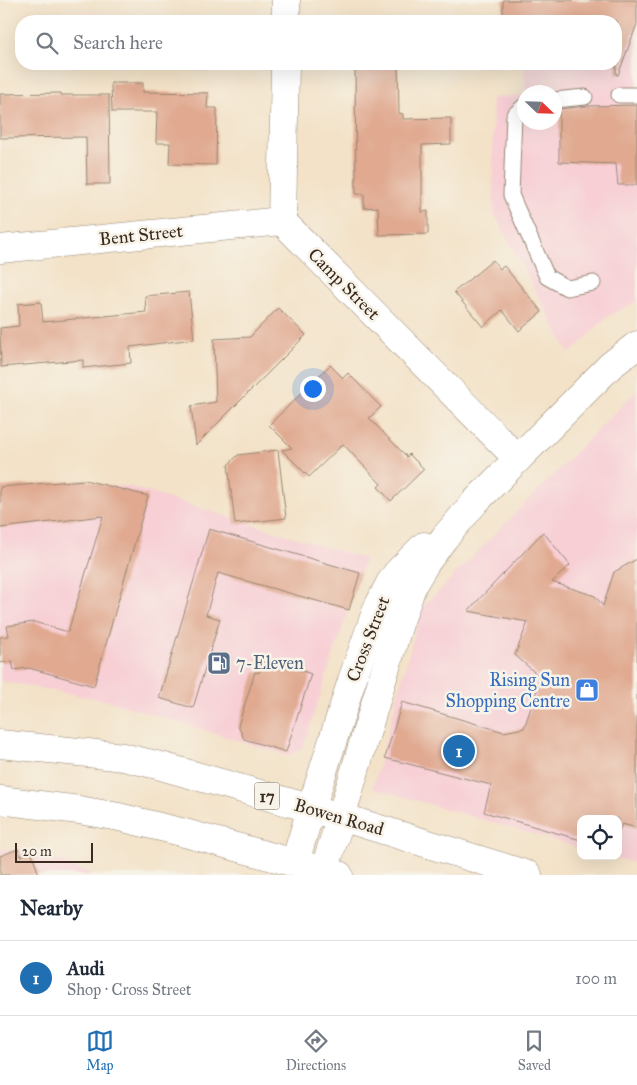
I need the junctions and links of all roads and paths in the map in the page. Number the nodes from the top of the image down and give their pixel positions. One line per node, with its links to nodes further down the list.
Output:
1 (286, 0): 2 (main road)
2 (286, 15)
3 (285, 70): 9 (main road)
4 (619, 94): 5 (lane)
5 (637, 95)
6 (585, 97): 7 (lane)
7 (562, 99)
8 (517, 112): 11 (lane)
9 (282, 221): 10 (main road, Bent Street); 13 (main road, Camp Street)
10 (0, 249)
11 (593, 283)
12 (637, 345): 13 (main road, Cross Street)
13 (518, 459): 14 (main road, Cross Street)
14 (476, 501): 17 (main road, Cross Street); 18 (main road, Cross Street)
15 (0, 744): 17 (main road, Bowen Road / 17)
16 (0, 800): 19 (main road)
17 (311, 808): 18 (main road, Bowen Road / 17); 19 (main road, Cross Street)
18 (341, 817): 20 (main road, Cross Street); 21 (main road, Bowen Road / 17)
19 (295, 862): 20 (main road)
20 (332, 873)
21 (528, 875)

